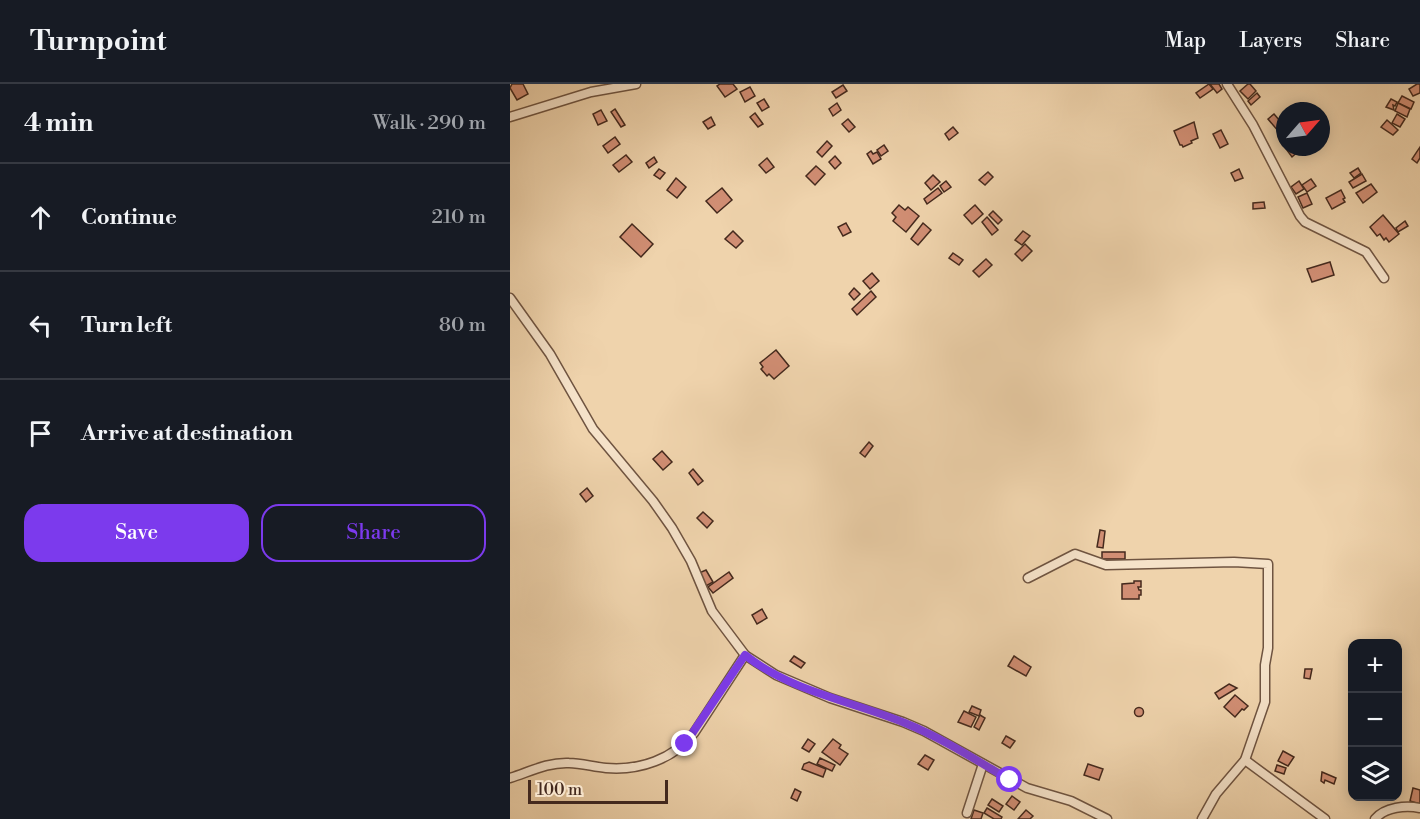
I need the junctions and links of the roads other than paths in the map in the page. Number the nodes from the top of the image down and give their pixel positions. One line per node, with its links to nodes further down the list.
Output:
1 (636, 84): 3 (street)
2 (1227, 84): 4 (street)
3 (510, 117)
4 (1384, 278)
5 (510, 298): 7 (street)
6 (1028, 578): 8 (street)
7 (745, 655): 9 (street); 10 (street)
8 (1245, 760): 14 (street); 15 (street)
9 (983, 764): 12 (street); 13 (street)
10 (510, 778)
11 (1420, 808): 16 (street)
12 (967, 813)
13 (1107, 819)
14 (1202, 819)
15 (1325, 819)
16 (1375, 819)

